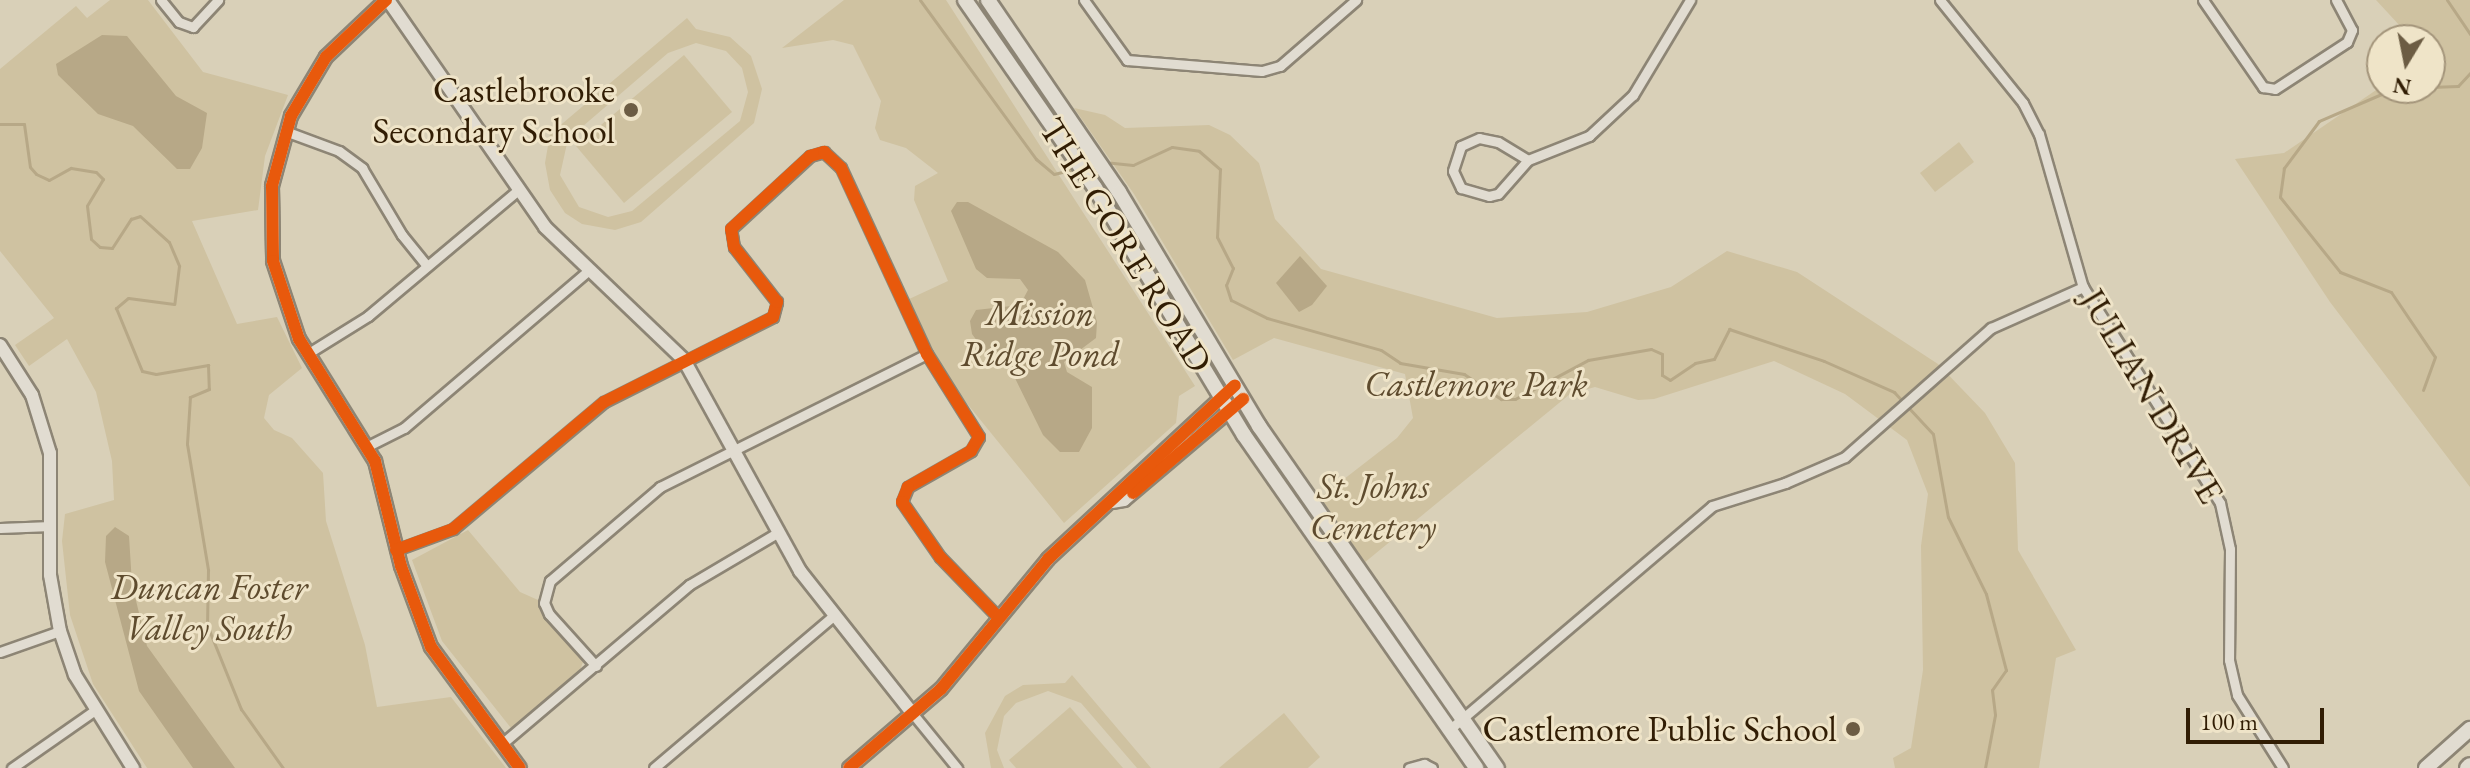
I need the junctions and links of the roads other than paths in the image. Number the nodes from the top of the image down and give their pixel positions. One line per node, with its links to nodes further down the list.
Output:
1 (161, 0): 2 (street)
2 (218, 0)
3 (387, 0): 12 (street); 14 (street)
4 (965, 0): 25 (main road, THE GORE ROAD)
5 (988, 0): 24 (main road, THE GORE ROAD)
6 (1084, 0): 7 (street)
7 (1356, 0)
8 (1690, 0): 13 (street)
9 (1940, 0): 17 (street, JULIAN DRIVE)
10 (2203, 0): 11 (street)
11 (2336, 0)
12 (285, 131): 15 (street); 19 (street)
13 (1528, 160): 13 (street)
14 (518, 190): 15 (street); 16 (street)
15 (427, 266): 19 (street)
16 (588, 271): 21 (street); 28 (street)
17 (2083, 287): 42 (street); 56 (street, JULIAN DRIVE)
18 (0, 345): 22 (street)
19 (307, 354): 28 (street)
20 (927, 354): 21 (street); 29 (street); 36 (street)
21 (684, 360): 29 (street); 34 (street)
22 (12, 362): 23 (street); 31 (street)
23 (0, 371)
24 (1235, 385): 25 (street); 26 (main road, THE GORE ROAD)
25 (1221, 397): 27 (main road, THE GORE ROAD); 30 (street)
26 (1243, 399): 27 (street); 42 (main road, THE GORE ROAD)
27 (1229, 411): 30 (street); 44 (main road, THE GORE ROAD)
28 (368, 446): 34 (street)
29 (734, 450): 33 (street); 39 (street)
30 (1112, 502): 36 (street)
31 (51, 526): 32 (street); 37 (street)
32 (0, 528)
33 (777, 533): 35 (street); 39 (street)
34 (396, 550): 45 (street)
35 (832, 617): 41 (street); 49 (street)
36 (998, 617): 41 (street)
37 (60, 631): 38 (street); 40 (street)
38 (0, 652)
39 (596, 666): 45 (street)
40 (95, 710): 46 (street); 47 (street)
41 (913, 714): 50 (street); 51 (street)
42 (1463, 718): 44 (street); 55 (main road, THE GORE ROAD)
43 (2470, 729): 57 (main road)
44 (1449, 730): 54 (main road, THE GORE ROAD)
45 (504, 742): 48 (street)
46 (12, 768)
47 (133, 768)
48 (520, 768)
49 (654, 768)
50 (849, 768)
51 (957, 768)
52 (1409, 768): 53 (street)
53 (1432, 768)
54 (1476, 768)
55 (1497, 768)
56 (2283, 768)
57 (2426, 768)

